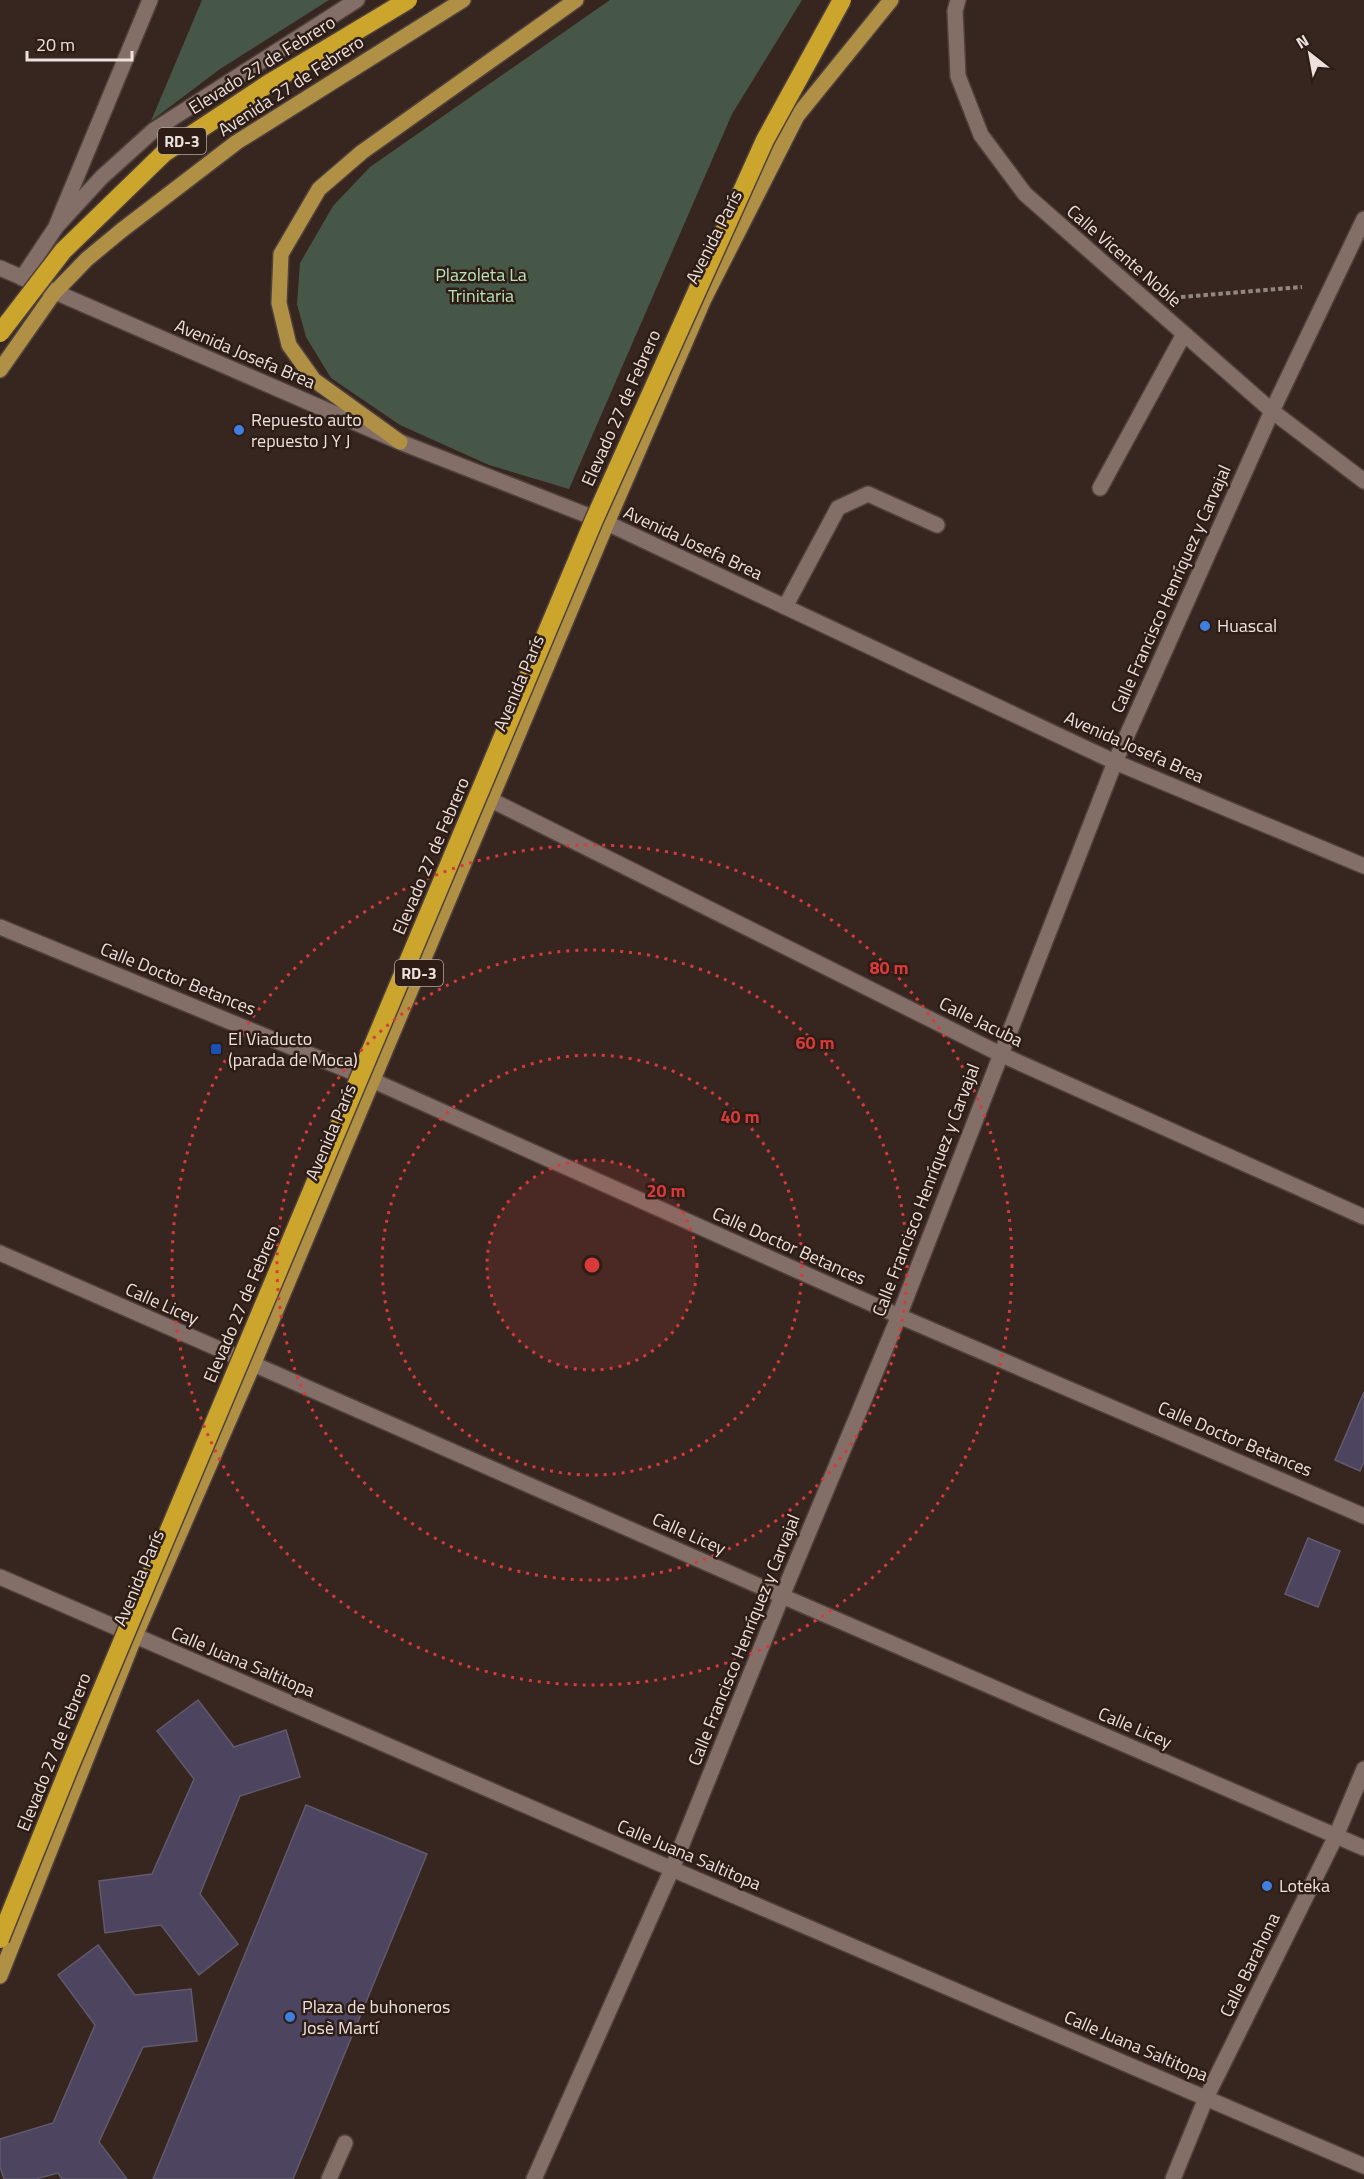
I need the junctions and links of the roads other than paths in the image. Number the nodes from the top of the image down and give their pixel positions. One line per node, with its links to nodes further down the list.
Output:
1 (150, 0): 10 (street)
2 (357, 0): 10 (street)
3 (408, 0): 14 (highway, Elevado 27 de Febrero / RD-3, bridge)
4 (463, 0): 13 (main road, Avenida 27 de Febrero)
5 (576, 0): 18 (main road)
6 (842, 0): 42 (highway, Elevado 27 de Febrero / RD-3, bridge)
7 (891, 0): 21 (main road, Avenida París / RD-3)
8 (958, 0): 15 (street, Calle Vicente Noble)
9 (1364, 219): 17 (street, Calle Francisco Henríquez y Carvajal)
10 (56, 227): 12 (street)
11 (0, 268): 12 (street, Avenida Josefa Brea)
12 (22, 278): 13 (street, Avenida Josefa Brea)
13 (54, 292): 16 (main road, Avenida 27 de Febrero); 18 (street, Avenida Josefa Brea)
14 (0, 333)
15 (1184, 334): 17 (street, Calle Vicente Noble); 20 (street)
16 (0, 370)
17 (1272, 411): 19 (street, Calle Vicente Noble); 24 (street, Calle Francisco Henríquez y Carvajal)
18 (400, 442): 21 (street, Avenida Josefa Brea)
19 (1364, 481)
20 (1100, 488)
21 (607, 524): 23 (street, Avenida Josefa Brea); 25 (main road, Avenida París / RD-3)
22 (937, 525): 23 (street)
23 (785, 607): 24 (street, Avenida Josefa Brea)
24 (1114, 762): 26 (street, Avenida Josefa Brea); 28 (street, Calle Francisco Henríquez y Carvajal)
25 (491, 800): 28 (street, Calle Jacuba); 29 (main road, Avenida París / RD-3)
26 (1364, 866)
27 (0, 927): 29 (street, Calle Doctor Betances)
28 (1000, 1054): 30 (street, Calle Jacuba); 32 (street, Calle Francisco Henríquez y Carvajal)
29 (374, 1081): 32 (street, Calle Doctor Betances); 33 (main road, Avenida París / RD-3)
30 (1364, 1217)
31 (0, 1253): 33 (street, Calle Licey)
32 (899, 1316): 34 (street, Calle Doctor Betances); 36 (street, Calle Francisco Henríquez y Carvajal)
33 (253, 1365): 36 (street, Calle Licey); 37 (main road, Avenida París / RD-3)
34 (1364, 1516)
35 (0, 1577): 37 (street, Calle Juana Saltitopa)
36 (782, 1596): 39 (street, Calle Licey); 41 (street, Calle Francisco Henríquez y Carvajal)
37 (135, 1636): 41 (street, Calle Juana Saltitopa); 43 (main road, Avenida París / RD-3)
38 (1364, 1769): 39 (street, Calle Barahona)
39 (1336, 1836): 40 (street, Calle Licey); 44 (street, Calle Barahona)
40 (1364, 1848)
41 (672, 1869): 44 (street, Calle Juana Saltitopa); 48 (street, Calle Francisco Henríquez y Carvajal)
42 (0, 1939)
43 (0, 1976)
44 (1206, 2098): 46 (street, Calle Juana Saltitopa); 49 (street, Calle Barahona)
45 (345, 2143): 47 (street)
46 (1364, 2166)
47 (329, 2179)
48 (534, 2179)
49 (1173, 2179)

